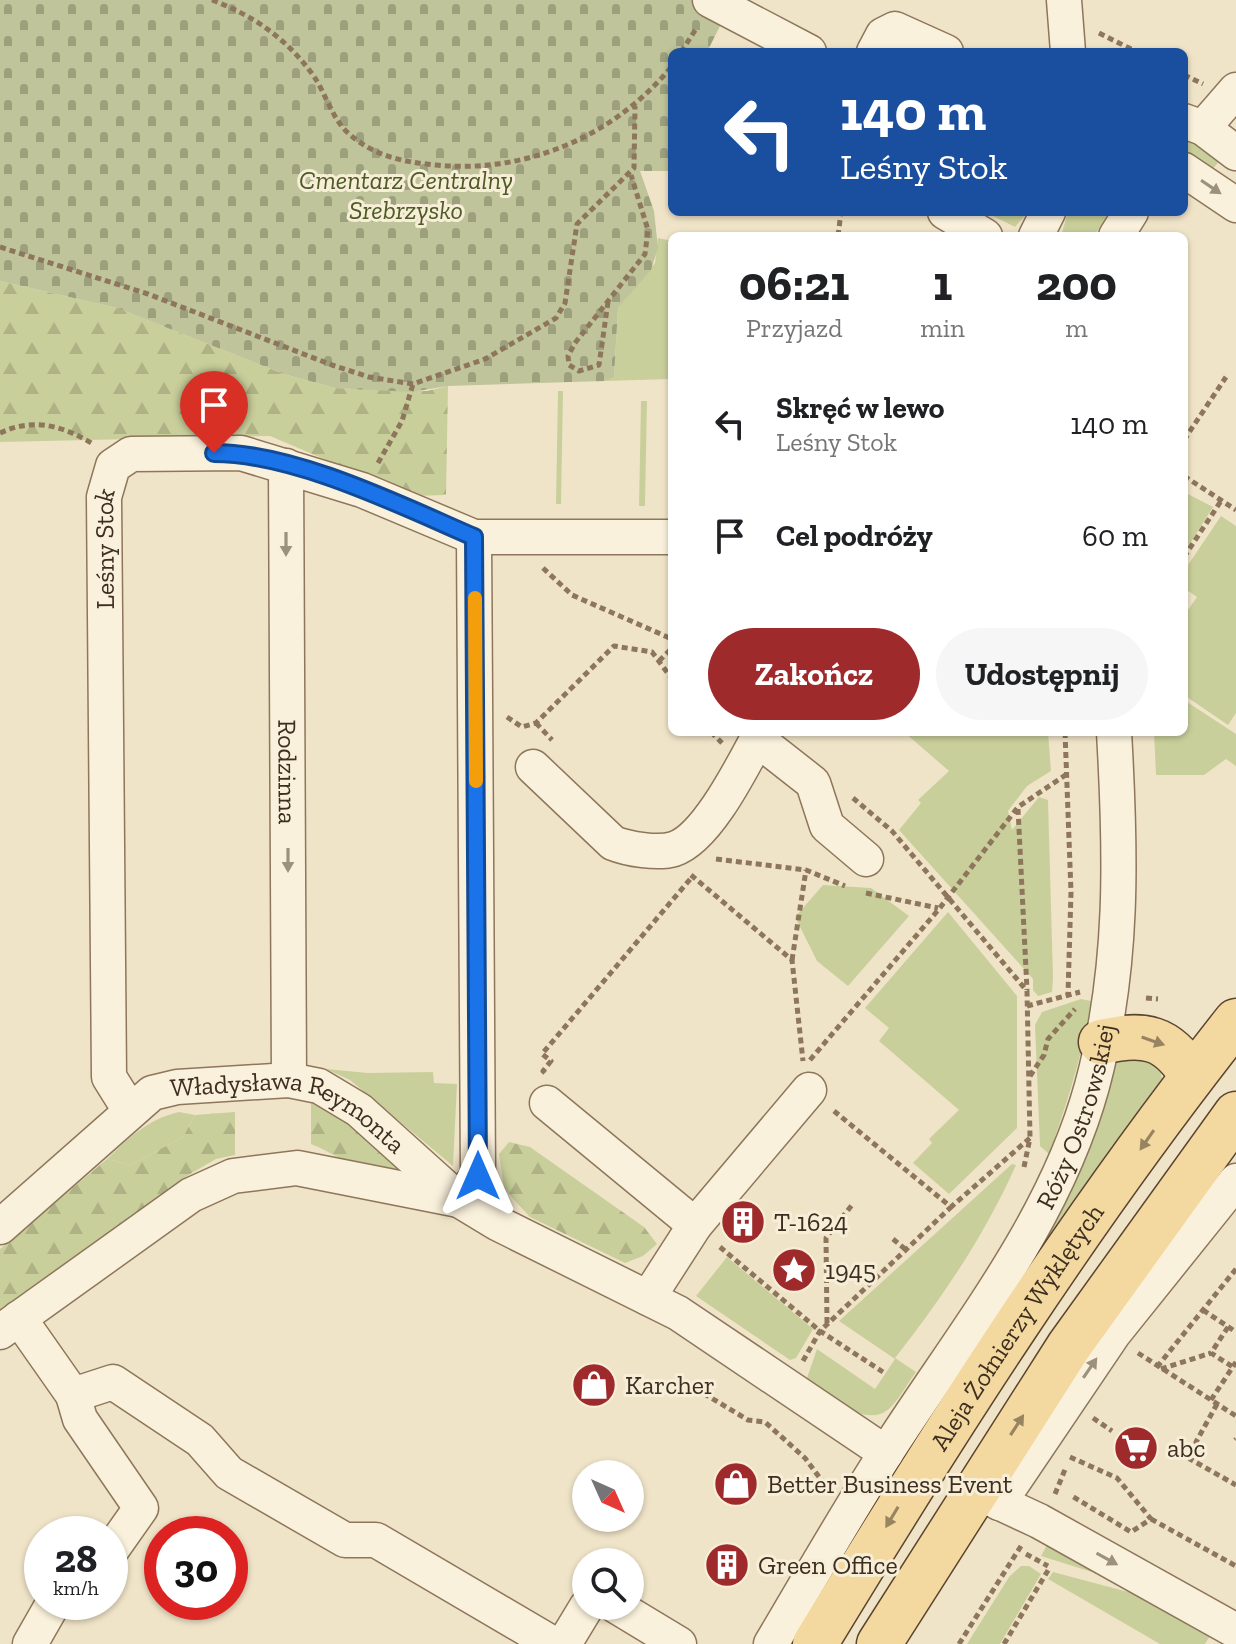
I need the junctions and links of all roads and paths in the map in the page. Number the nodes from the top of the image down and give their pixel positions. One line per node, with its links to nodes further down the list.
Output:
1 (212, 0): 11 (path)
2 (1064, 0): 8 (street)
3 (706, 9): 4 (path); 5 (street)
4 (683, 48)
5 (799, 48)
6 (876, 48): 7 (street)
7 (937, 48)
8 (1068, 48)
9 (668, 70): 11 (path)
10 (1236, 90): 12 (street)
11 (635, 106): 15 (path)
12 (1194, 124): 13 (street)
13 (1236, 153)
14 (1188, 173): 16 (street, one-way to 16)
15 (631, 174): 20 (path); 22 (path)
16 (1236, 205)
17 (952, 216): 18 (street)
18 (978, 232)
19 (0, 247): 22 (path)
20 (608, 302): 20 (path)
21 (1226, 377): 24 (path)
22 (413, 384): 28 (path)
23 (0, 433): 25 (path)
24 (1188, 434)
25 (113, 466): 26 (street, Leśny Stok); 69 (street, Leśny Stok)
26 (286, 466): 28 (street, Leśny Stok); 66 (street, Rodzinna, one-way to 66)
27 (1188, 479): 29 (path)
28 (362, 490): 31 (street, Leśny Stok)
29 (1221, 501): 30 (path); 33 (path)
30 (1236, 510)
31 (474, 537): 32 (street, Leśny Stok); 74 (street)
32 (668, 537)
33 (1188, 551)
34 (539, 560): 35 (path)
35 (668, 637)
36 (668, 652): 37 (path)
37 (659, 661): 38 (path); 39 (path)
38 (668, 673)
39 (545, 732)
40 (715, 736): 44 (path)
41 (1065, 736): 46 (path)
42 (1114, 736): 62 (street, Róży Ostrowskiej)
43 (744, 740): 49 (street); 50 (street)
44 (720, 742)
45 (533, 767): 49 (street)
46 (1067, 774): 47 (path); 58 (path)
47 (1018, 807): 53 (path); 56 (path)
48 (892, 831): 53 (path)
49 (689, 855): 51 (path); 52 (path)
50 (866, 859)
51 (806, 870): 54 (path); 55 (path)
52 (693, 876): 55 (path); 63 (path)
53 (948, 897): 54 (path); 56 (path)
54 (939, 909): 55 (path)
55 (792, 960)
56 (1027, 991): 60 (path)
57 (1084, 992): 58 (path)
58 (1068, 994): 60 (path)
59 (1085, 1001): 65 (path)
60 (1027, 1006): 65 (path)
61 (1236, 1021): 64 (main road, Aleja Żołnierzy Wyklętych)
62 (1101, 1042): 64 (main road, one-way to 64); 102 (street, Róży Ostrowskiej)
63 (547, 1059)
64 (1192, 1076): 122 (main road, Aleja Żołnierzy Wyklętych, one-way to 122)
65 (1029, 1078): 71 (path)
66 (289, 1080): 69 (street, Władysława Reymonta); 74 (street, Władysława Reymonta)
67 (809, 1090): 76 (path); 77 (street)
68 (547, 1103): 77 (street)
69 (129, 1109): 78 (street, Władysława Reymonta)
70 (1236, 1114): 105 (main road, Aleja Żołnierzy Wyklętych, one-way to 70)
71 (1030, 1138): 72 (path); 76 (path)
72 (1023, 1172)
73 (1236, 1181): 105 (street, one-way to 73)
74 (459, 1200): 82 (street, Władysława Reymonta); 85 (street, Władysława Reymonta)
75 (852, 1205): 84 (path)
76 (951, 1207): 80 (path)
77 (695, 1225): 82 (street); 87 (path)
78 (0, 1227)
79 (893, 1239): 80 (path)
80 (905, 1249): 84 (path)
81 (1236, 1269): 83 (path)
82 (648, 1298): 102 (street, Władysława Reymonta)
83 (1203, 1310): 86 (path); 92 (path)
84 (827, 1324): 87 (path)
85 (9, 1325): 96 (street)
86 (1228, 1327): 88 (path); 90 (path)
87 (820, 1331): 93 (path); 94 (path)
88 (1236, 1332)
89 (1137, 1353): 92 (path)
90 (1211, 1353): 91 (path); 92 (path)
91 (1234, 1364): 97 (path)
92 (1159, 1368): 97 (path)
93 (798, 1370)
94 (883, 1372)
95 (678, 1378): 107 (path)
96 (73, 1395): 109 (street); 118 (street)
97 (1211, 1400): 98 (path)
98 (1217, 1404): 99 (path); 104 (path)
99 (1236, 1416)
100 (1092, 1417): 101 (path)
101 (1112, 1431)
102 (886, 1453): 121 (street, Róży Ostrowskiej)
103 (1069, 1456): 108 (path)
104 (1236, 1485)
105 (987, 1496): 116 (street, one-way to 116); 123 (main road, Aleja Żołnierzy Wyklętych)
106 (1072, 1496): 108 (path)
107 (821, 1497)
108 (1151, 1519): 111 (path)
109 (128, 1526)
110 (1026, 1540): 124 (path)
111 (1236, 1566)
112 (1050, 1567): 125 (path)
113 (44, 1620): 117 (street)
114 (579, 1620): 119 (street)
115 (639, 1620): 120 (street)
116 (1236, 1631)
117 (30, 1644)
118 (553, 1644)
119 (564, 1644)
120 (679, 1644)
121 (771, 1644)
122 (815, 1644)
123 (879, 1644)
124 (959, 1644)
125 (1004, 1644)

